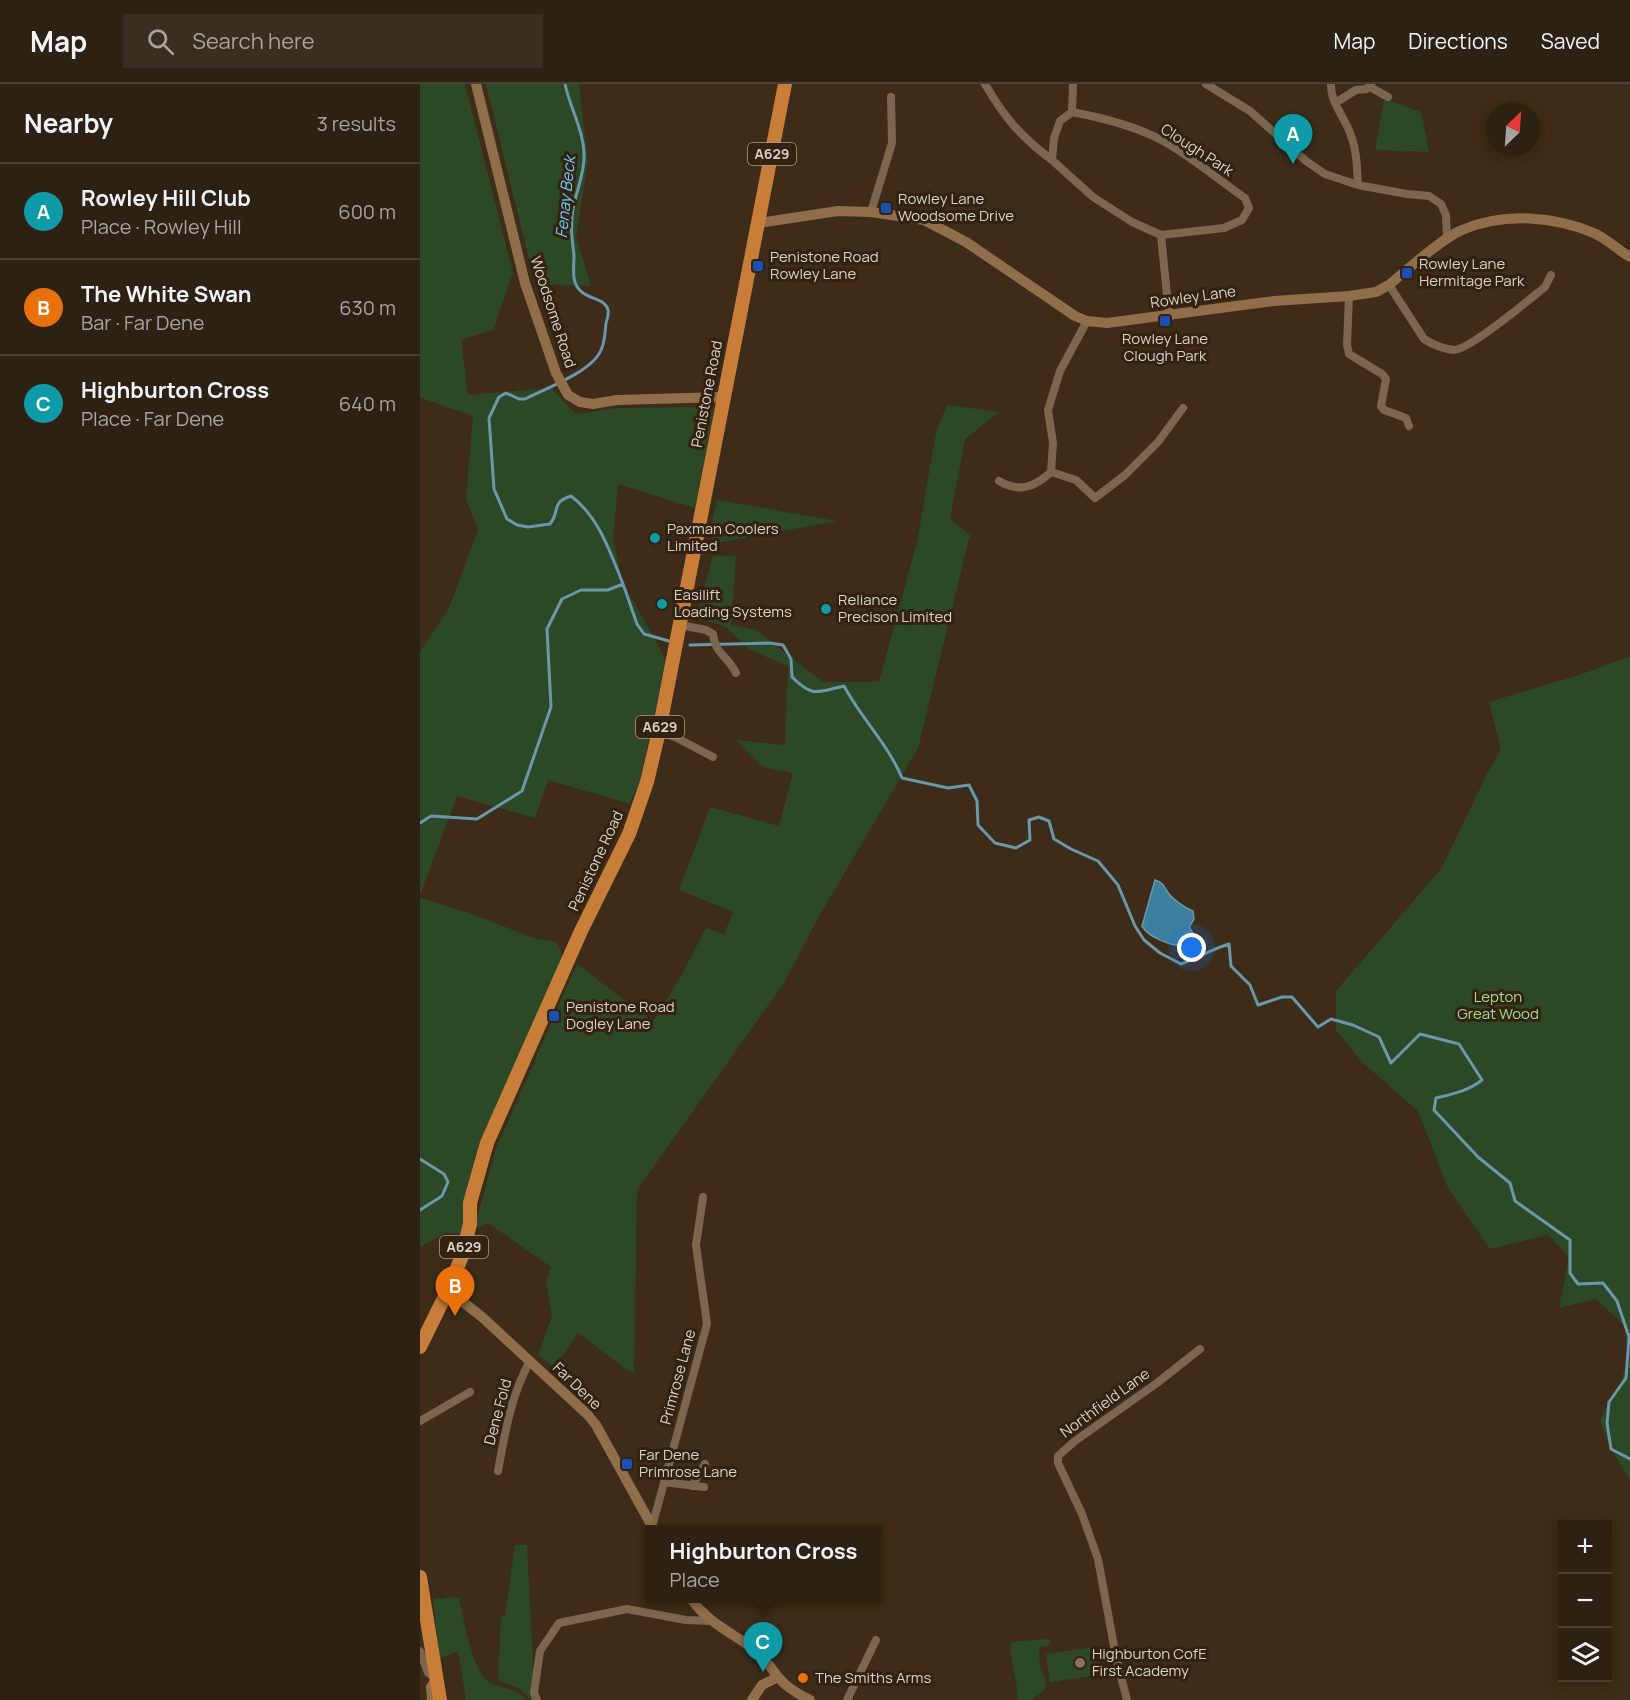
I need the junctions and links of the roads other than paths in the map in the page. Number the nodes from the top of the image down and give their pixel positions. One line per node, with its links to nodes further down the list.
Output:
1 (476, 84): 24 (street, Woodsome Road)
2 (786, 84): 15 (highway, Penistone Road / A629)
3 (985, 84): 12 (street)
4 (1073, 84): 11 (street)
5 (1206, 84): 13 (street)
6 (1330, 84): 10 (street)
7 (1371, 85): 8 (street); 10 (street)
8 (1388, 96)
9 (891, 97): 14 (street)
10 (1335, 103): 13 (street)
11 (1072, 112): 12 (street); 16 (street, Clough Park)
12 (1052, 160): 16 (street)
13 (1358, 185): 17 (street)
14 (871, 212): 15 (street, Rowley Lane); 23 (street, Rowley Lane)
15 (759, 223): 24 (highway, Penistone Road / A629)
16 (1161, 236): 22 (street)
17 (1447, 239): 18 (street, Rowley Lane); 20 (street, Rowley Lane)
18 (1630, 257)
19 (1551, 275): 20 (street)
20 (1389, 285): 21 (street, Rowley Lane)
21 (1349, 296): 22 (street, Rowley Lane); 26 (street)
22 (1169, 315): 23 (street, Rowley Lane)
23 (1087, 321): 27 (street)
24 (723, 397): 29 (highway, Penistone Road / A629)
25 (1184, 408): 27 (street)
26 (1409, 426)
27 (1051, 472): 28 (street)
28 (999, 481)
29 (680, 625): 30 (street); 31 (highway, Penistone Road / A629)
30 (736, 673)
31 (659, 731): 32 (street); 34 (highway, Penistone Road / A629)
32 (713, 757)
33 (703, 1197): 42 (street, Primrose Lane)
34 (448, 1290): 35 (highway, Penistone Road / A629); 37 (street, Far Dene)
35 (420, 1347)
36 (1200, 1349): 60 (street, Northfield Lane)
37 (530, 1361): 41 (street, Dene Fold); 45 (street, Far Dene)
38 (470, 1392): 39 (street)
39 (420, 1421)
40 (705, 1464): 43 (street)
41 (498, 1471)
42 (664, 1482): 43 (street); 46 (street, Primrose Lane)
43 (692, 1486): 44 (street)
44 (704, 1487)
45 (651, 1525)
46 (654, 1525)
47 (420, 1577): 53 (highway)
48 (694, 1603): 49 (street)
49 (710, 1621): 52 (street); 56 (street)
50 (876, 1640): 59 (street)
51 (420, 1651): 53 (street)
52 (778, 1677): 57 (street); 58 (street)
53 (437, 1678): 54 (street); 55 (highway)
54 (432, 1700)
55 (440, 1700)
56 (537, 1700)
57 (752, 1700)
58 (810, 1700)
59 (847, 1700)
60 (1127, 1700)

